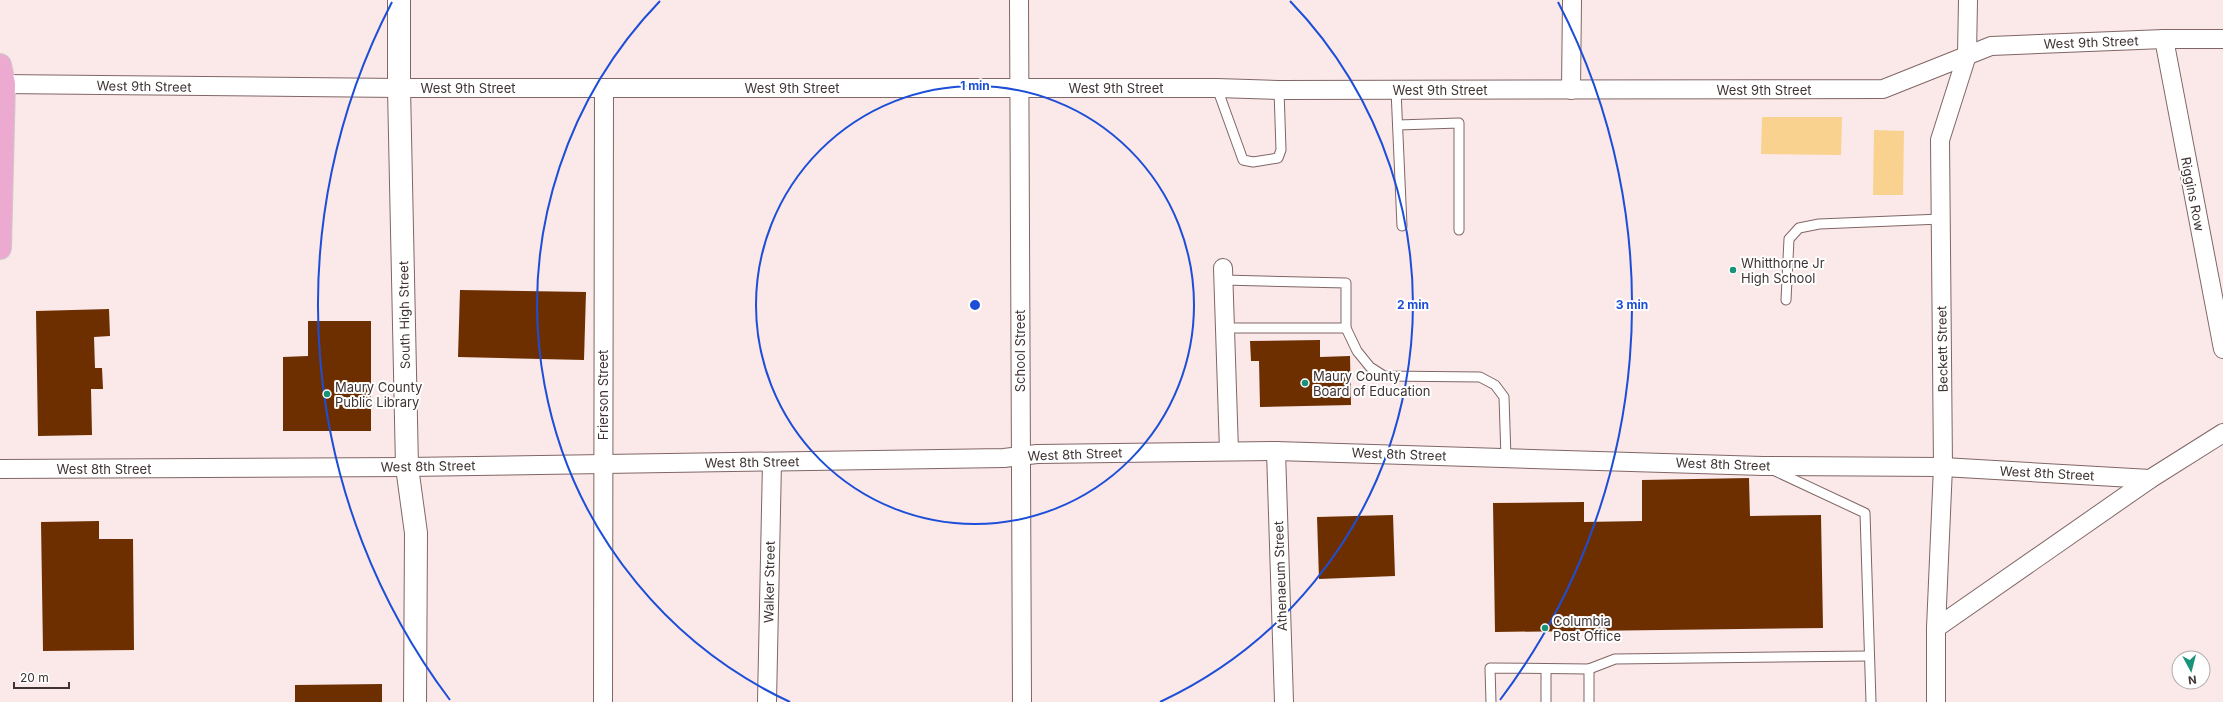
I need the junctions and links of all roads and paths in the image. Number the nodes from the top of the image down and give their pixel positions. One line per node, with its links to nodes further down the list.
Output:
1 (399, 0): 9 (street, South High Street)
2 (1019, 0): 12 (street, School Street)
3 (1572, 0): 15 (street)
4 (1968, 0): 7 (street, Beckett Street)
5 (2164, 39): 6 (street, West 9th Street); 7 (street, West 9th Street); 25 (street, Riggins Row)
6 (2223, 39)
7 (1967, 55): 15 (street, West 9th Street); 17 (street, Beckett Street)
8 (1, 78): 9 (street, West 9th Street); 20 (main road)
9 (399, 88): 10 (street, West 9th Street); 34 (street, South High Street)
10 (604, 88): 12 (street, West 9th Street); 32 (street, Frierson Street)
11 (1217, 88): 12 (street, West 9th Street); 13 (street, West 9th Street); 13 (lane)
12 (1019, 89): 29 (street, School Street)
13 (1279, 90): 14 (street, West 9th Street)
14 (1396, 90): 15 (street, West 9th Street); 16 (lane)
15 (1572, 90)
16 (1398, 125): 18 (lane); 19 (lane)
17 (1941, 219): 22 (lane); 35 (street, Beckett Street)
18 (1402, 226)
19 (1459, 230)
20 (0, 248)
21 (1223, 274): 23 (street); 24 (lane)
22 (1786, 300)
23 (1225, 328): 24 (lane); 27 (street)
24 (1346, 328): 30 (lane)
25 (2223, 349)
26 (2223, 433): 37 (street)
27 (1229, 451): 28 (street, West 8th Street); 29 (street, West 8th Street)
28 (1276, 451): 30 (street, West 8th Street); 46 (street, Athenaeum Street)
29 (1021, 456): 31 (street, West 8th Street); 45 (street, School Street)
30 (1506, 458): 33 (street, West 8th Street)
31 (772, 462): 32 (street, West 8th Street); 44 (street, Walker Street)
32 (603, 463): 34 (street, West 8th Street); 43 (street, Frierson Street)
33 (1763, 466): 35 (street, West 8th Street); 39 (lane)
34 (407, 467): 36 (street, West 8th Street); 42 (street, South High Street)
35 (1943, 467): 37 (street, West 8th Street); 38 (street, Beckett Street)
36 (0, 469)
37 (2150, 478): 38 (street)
38 (1936, 628): 51 (street, Beckett Street)
39 (1869, 656): 41 (lane); 50 (lane)
40 (1546, 669): 41 (lane); 47 (lane); 48 (lane)
41 (1589, 669): 49 (lane)
42 (414, 702)
43 (603, 702)
44 (767, 702)
45 (1022, 702)
46 (1284, 702)
47 (1491, 702)
48 (1546, 702)
49 (1589, 702)
50 (1871, 702)
51 (1936, 702)

